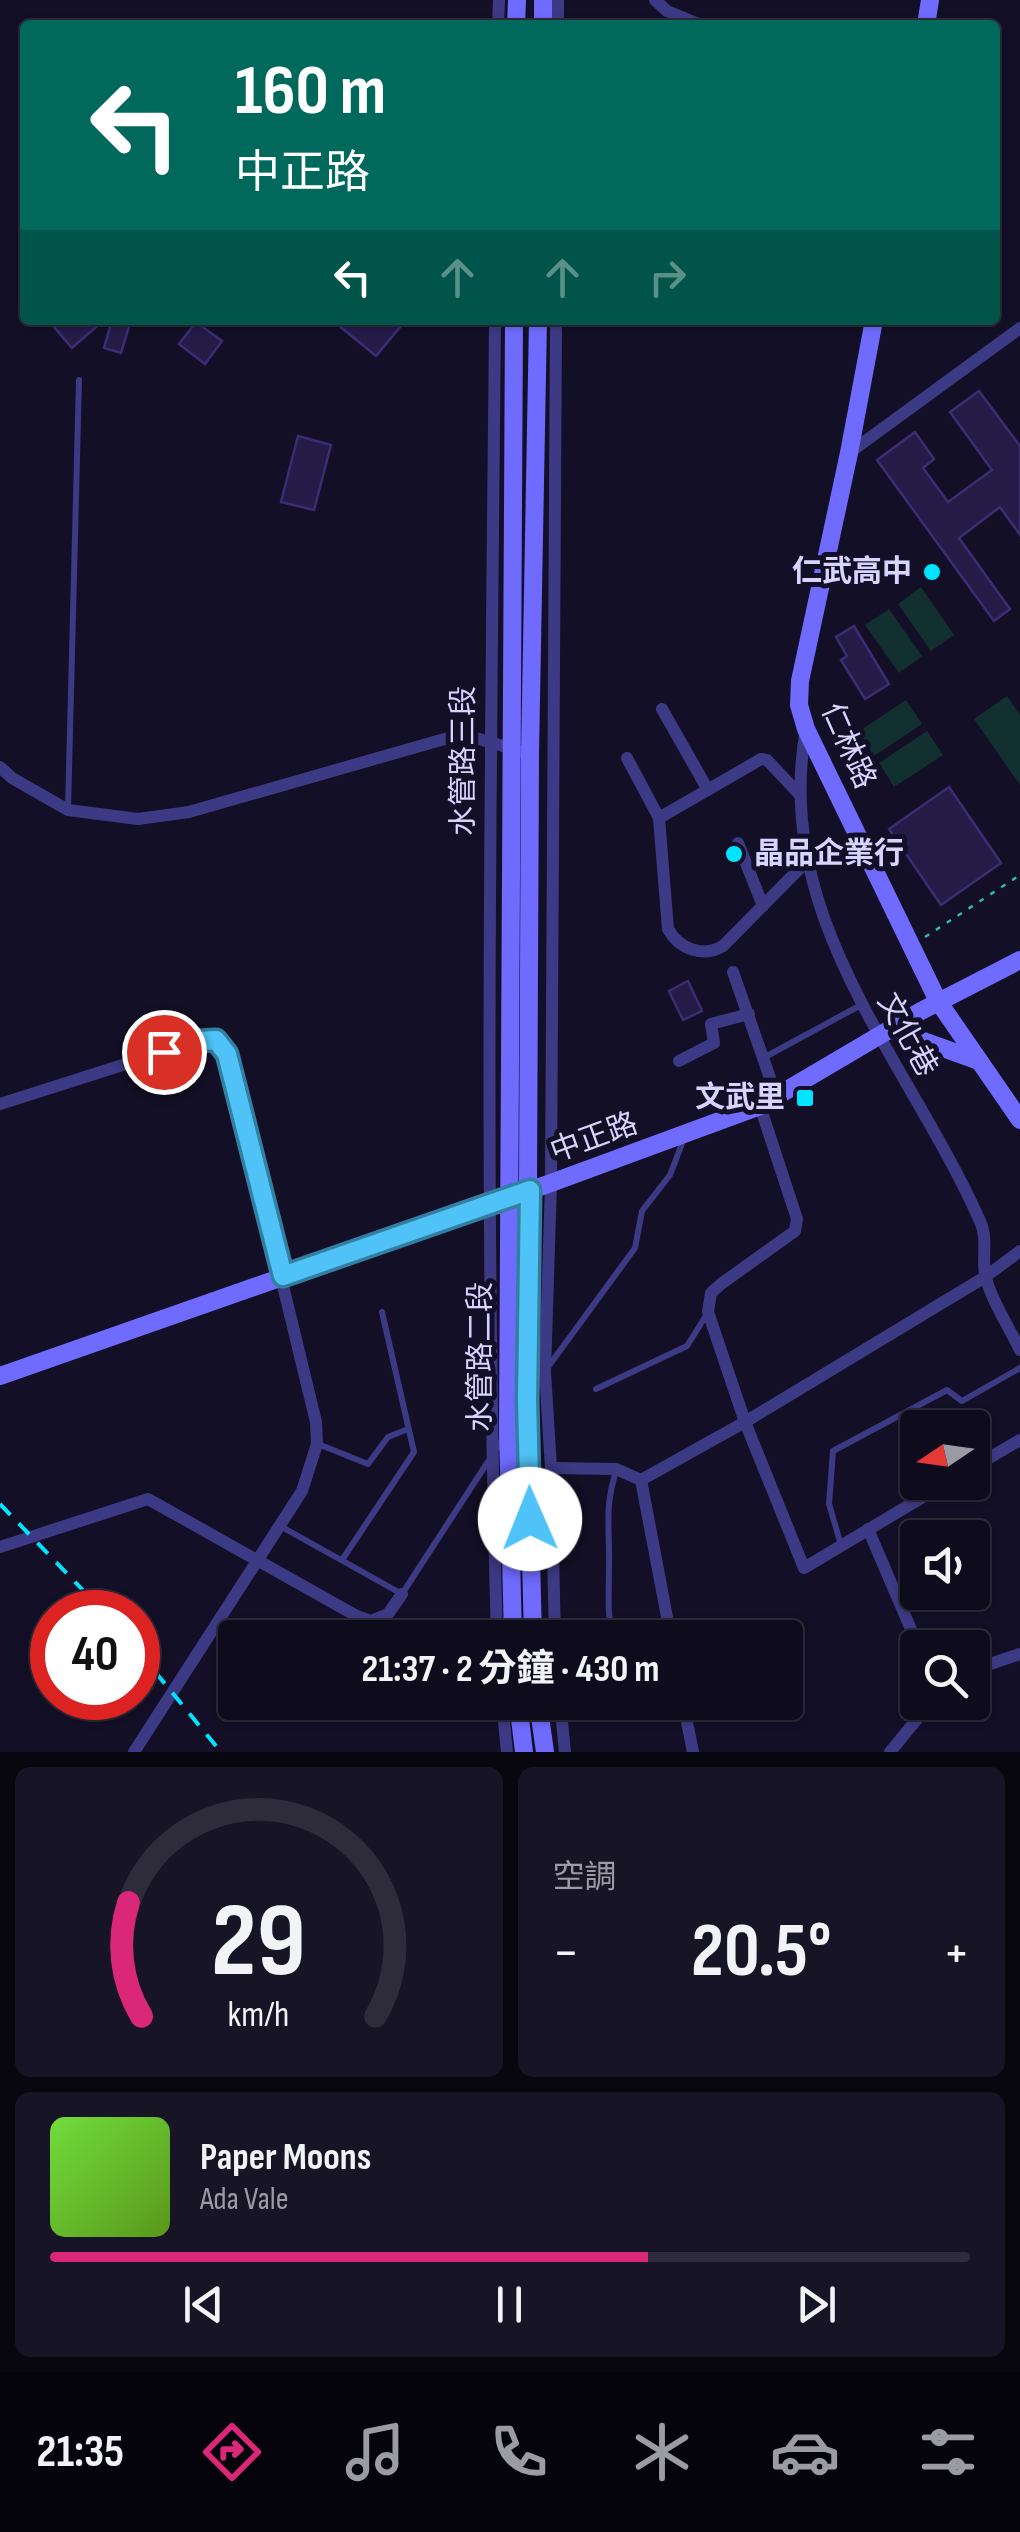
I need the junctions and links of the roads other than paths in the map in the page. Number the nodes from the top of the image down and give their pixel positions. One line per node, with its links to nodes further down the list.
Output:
1 (654, 0): 2 (street)
2 (689, 20)
3 (495, 325): 13 (street, 水管路三段)
4 (514, 325): 14 (street, 水管路三段)
5 (538, 325): 15 (street)
6 (556, 325): 39 (street)
7 (873, 325): 10 (street, 仁林路)
8 (1020, 328): 10 (street)
9 (79, 380): 20 (lane)
10 (849, 453): 12 (street, 仁林路)
11 (662, 709): 18 (street)
12 (806, 729): 19 (street, 文化巷); 27 (street, 仁林路)
13 (491, 740): 14 (street); 20 (street); 41 (street, 水管路三段)
14 (510, 746): 15 (street); 41 (street, 水管路三段)
15 (530, 754): 40 (street)
16 (628, 758): 21 (street)
17 (0, 766): 20 (street)
18 (708, 790): 19 (street); 21 (street)
19 (799, 794): 23 (street, 文化巷)
20 (68, 810)
21 (659, 818): 24 (street)
22 (738, 843): 24 (street)
23 (808, 860): 24 (street); 28 (street, 文化巷)
24 (763, 906)
25 (1019, 962): 27 (street, 中正路)
26 (734, 972): 29 (street)
27 (938, 1001): 30 (street, 中正路); 33 (street)
28 (861, 1005): 30 (street, 文化巷); 31 (lane)
29 (749, 1014): 31 (street); 32 (street)
30 (884, 1033): 33 (street); 34 (street, 中正路); 44 (street, 文化巷)
31 (764, 1057): 34 (street)
32 (679, 1061)
33 (980, 1062): 37 (street)
34 (778, 1098): 36 (street, 中正路)
35 (0, 1104): 43 (street)
36 (760, 1106): 38 (street, 中正路); 46 (street)
37 (1020, 1120)
38 (685, 1135): 39 (street, 中正路); 49 (lane)
39 (551, 1183): 40 (street, 中正路); 49 (street)
40 (530, 1190): 41 (street, 中正路); 52 (street, 水管路二段)
41 (501, 1199): 43 (street, 中正路); 55 (street, 水管路二段); 58 (street, 水管路二段)
42 (1020, 1251): 44 (street)
43 (283, 1276): 50 (street, 中正路); 57 (street)
44 (985, 1276): 47 (street, 文化巷); 53 (street)
45 (382, 1312): 54 (lane)
46 (708, 1312): 51 (lane); 53 (street)
47 (1020, 1350)
48 (1020, 1368): 66 (lane)
49 (545, 1372): 52 (lane); 60 (street)
50 (0, 1376)
51 (596, 1389)
52 (527, 1400): 55 (lane); 73 (street, 水管路二段)
53 (745, 1422): 62 (street); 66 (street)
54 (408, 1429): 57 (lane); 69 (lane)
55 (508, 1430): 58 (lane); 72 (street, 水管路二段)
56 (1020, 1440): 59 (street)
57 (317, 1444): 64 (street)
58 (492, 1456): 70 (lane); 71 (street, 水管路二段)
59 (990, 1458)
60 (552, 1468): 61 (street); 74 (street)
61 (616, 1469): 62 (street); 75 (lane)
62 (641, 1480): 76 (street)
63 (918, 1500): 65 (street)
64 (280, 1526): 68 (street); 69 (lane)
65 (868, 1530): 66 (street); 77 (street)
66 (842, 1546)
67 (0, 1547): 68 (street)
68 (256, 1559): 70 (street); 86 (street)
69 (342, 1560): 70 (lane)
70 (402, 1594)
71 (497, 1620)
72 (513, 1620)
73 (533, 1620)
74 (555, 1620)
75 (609, 1620)
76 (668, 1620)
77 (911, 1630)
78 (1020, 1654): 79 (street)
79 (990, 1664)
80 (504, 1720): 87 (street)
81 (520, 1720): 88 (street)
82 (540, 1720): 89 (street)
83 (562, 1720): 90 (street)
84 (687, 1720): 91 (street)
85 (916, 1720): 92 (street)
86 (134, 1752)
87 (507, 1752)
88 (524, 1752)
89 (544, 1752)
90 (566, 1752)
91 (693, 1752)
92 (890, 1752)

